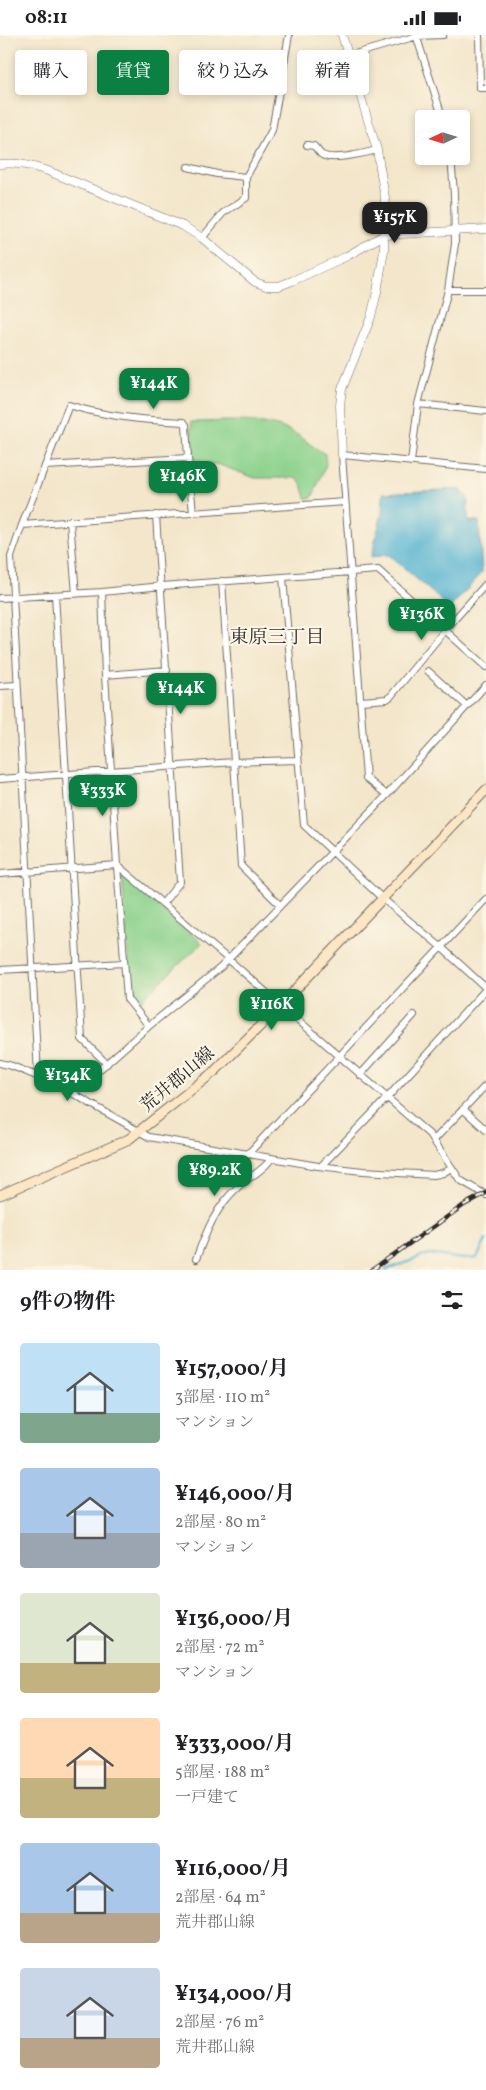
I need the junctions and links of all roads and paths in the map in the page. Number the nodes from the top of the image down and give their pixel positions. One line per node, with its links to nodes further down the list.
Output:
1 (289, 35): 16 (street)
2 (342, 35): 6 (street)
3 (417, 35): 4 (street); 7 (street); 10 (street)
4 (442, 35)
5 (479, 35): 8 (street)
6 (346, 50)
7 (365, 50)
8 (486, 88)
9 (360, 95): 12 (street)
10 (440, 110)
11 (307, 145): 12 (street)
12 (377, 150): 19 (street)
13 (0, 164): 20 (street)
14 (452, 165): 18 (street)
15 (188, 167): 16 (street)
16 (246, 177): 20 (street)
17 (486, 229): 18 (street)
18 (456, 230): 19 (street); 21 (street)
19 (384, 235): 20 (street); 25 (street)
20 (202, 238)
21 (448, 290): 22 (street); 23 (street)
22 (486, 290)
23 (418, 404): 24 (street); 27 (street)
24 (486, 411)
25 (342, 455): 27 (street); 30 (street)
26 (188, 458): 28 (street); 28 (street); 31 (street)
27 (412, 462): 29 (street)
28 (45, 466): 34 (street)
29 (486, 469)
30 (346, 502): 31 (street); 35 (street)
31 (193, 513): 32 (street)
32 (156, 515): 33 (street); 39 (street)
33 (70, 521): 34 (street); 41 (street)
34 (22, 525): 44 (street)
35 (350, 573): 36 (street); 45 (street); 53 (street)
36 (283, 577): 37 (street); 55 (street)
37 (222, 581): 39 (street); 56 (street)
38 (486, 584): 45 (street)
39 (162, 585): 40 (street); 47 (street)
40 (102, 592): 41 (street); 49 (street)
41 (76, 594): 42 (street)
42 (55, 595): 44 (street); 59 (street)
43 (0, 598): 44 (street)
44 (12, 598): 50 (street)
45 (445, 630): 46 (street); 53 (street)
46 (486, 667)
47 (167, 670): 49 (street); 57 (street)
48 (428, 671): 54 (street)
49 (105, 675): 58 (street)
50 (17, 685): 52 (street); 60 (street)
51 (486, 685): 54 (street)
52 (0, 686)
53 (361, 701): 63 (street)
54 (467, 706): 63 (street)
55 (297, 760): 56 (street); 64 (street)
56 (234, 761): 57 (street); 72 (street)
57 (173, 766): 58 (street); 71 (street)
58 (111, 771): 59 (street); 65 (street)
59 (65, 774): 60 (street); 66 (street)
60 (22, 778): 61 (street); 67 (street)
61 (0, 779)
62 (486, 790): 69 (main road, 荒井郡山線)
63 (387, 795): 64 (street)
64 (331, 851): 69 (street); 72 (street)
65 (117, 865): 66 (street); 71 (street); 75 (street)
66 (71, 869): 67 (street); 76 (street)
67 (27, 872): 68 (street); 77 (street)
68 (0, 874)
69 (383, 899): 73 (street); 80 (main road, 荒井郡山線)
70 (486, 899): 73 (street)
71 (163, 903): 74 (street)
72 (280, 905): 74 (street)
73 (441, 947): 79 (street); 83 (street)
74 (228, 959): 80 (street); 82 (street)
75 (124, 963): 76 (street); 82 (street)
76 (78, 965): 77 (street); 85 (street)
77 (34, 969): 78 (street); 87 (street)
78 (0, 970)
79 (486, 989): 90 (street)
80 (281, 1005): 83 (street); 93 (main road, 荒井郡山線)
81 (414, 1015): 86 (street)
82 (149, 1026): 85 (street)
83 (338, 1056): 86 (street); 95 (street)
84 (0, 1063): 87 (street)
85 (106, 1065): 89 (street)
86 (360, 1075): 90 (street)
87 (38, 1076): 89 (street)
88 (486, 1085): 91 (street)
89 (73, 1093): 93 (street)
90 (387, 1098): 94 (street); 97 (street)
91 (463, 1109): 92 (street); 94 (street)
92 (486, 1130)
93 (138, 1133): 95 (street); 99 (main road, 荒井郡山線)
94 (434, 1140): 98 (street)
95 (247, 1155): 96 (street)
96 (270, 1159): 97 (street); 101 (street)
97 (321, 1166): 98 (street)
98 (450, 1169): 100 (street)
99 (0, 1195)
100 (486, 1195)
101 (196, 1259)

